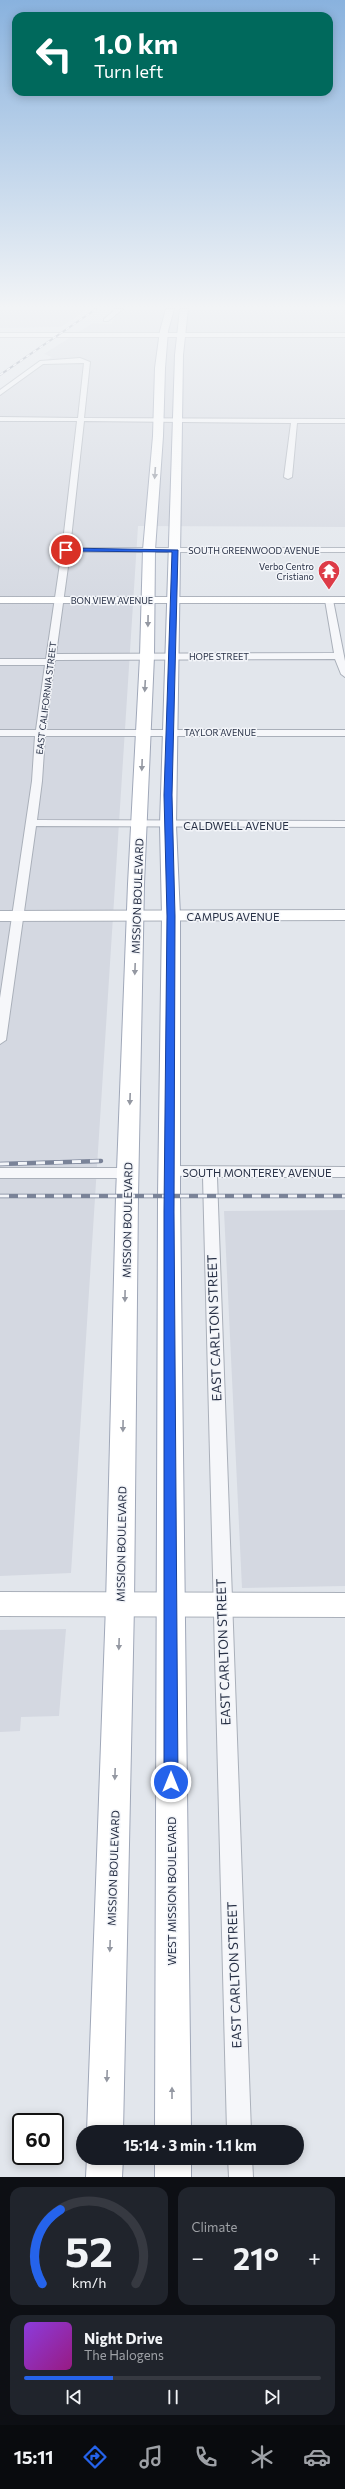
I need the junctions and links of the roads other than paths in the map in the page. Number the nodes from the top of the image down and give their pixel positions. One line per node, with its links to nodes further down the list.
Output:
1 (82, 411): 5 (street, EAST CALIFORNIA STREET)
2 (159, 411): 6 (main road, MISSION BOULEVARD)
3 (177, 411): 7 (main road, WEST MISSION BOULEVARD)
4 (0, 419): 5 (street)
5 (81, 420): 6 (street); 11 (street, EAST CALIFORNIA STREET)
6 (158, 420): 7 (street); 12 (main road, MISSION BOULEVARD, one-way to 12)
7 (177, 420): 8 (street); 13 (main road, WEST MISSION BOULEVARD)
8 (294, 421): 9 (street); 10 (street)
9 (345, 421)
10 (288, 477)
11 (66, 550): 12 (street, SOUTH GREENWOOD AVENUE); 16 (street, EAST CALIFORNIA STREET)
12 (150, 550): 13 (street, SOUTH GREENWOOD AVENUE); 17 (main road, MISSION BOULEVARD)
13 (175, 550): 14 (street, SOUTH GREENWOOD AVENUE); 18 (main road, WEST MISSION BOULEVARD)
14 (345, 550)
15 (0, 600): 16 (main road, BON VIEW AVENUE)
16 (59, 600): 17 (main road, BON VIEW AVENUE); 24 (street, EAST CALIFORNIA STREET)
17 (148, 600): 18 (main road, BON VIEW AVENUE); 21 (main road, MISSION BOULEVARD, one-way to 21)
18 (173, 600): 19 (main road, BON VIEW AVENUE); 22 (main road, WEST MISSION BOULEVARD)
19 (329, 600): 20 (main road, BON VIEW AVENUE); 23 (street)
20 (345, 600)
21 (147, 656): 22 (street, HOPE STREET); 24 (street, HOPE STREET); 27 (main road, MISSION BOULEVARD, one-way to 27)
22 (170, 656): 23 (street, HOPE STREET); 28 (main road, WEST MISSION BOULEVARD)
23 (339, 656): 26 (street)
24 (50, 659): 25 (street, HOPE STREET); 30 (street, EAST CALIFORNIA STREET)
25 (0, 662)
26 (345, 674)
27 (143, 732): 28 (street, TAYLOR AVENUE); 30 (street, TAYLOR AVENUE); 34 (main road, MISSION BOULEVARD, one-way to 34)
28 (168, 732): 31 (street, TAYLOR AVENUE); 35 (main road, WEST MISSION BOULEVARD)
29 (0, 733): 30 (street, TAYLOR AVENUE)
30 (40, 733): 32 (street, EAST CALIFORNIA STREET)
31 (345, 733)
32 (31, 823): 34 (street, CALDWELL AVENUE); 38 (street, EAST CALIFORNIA STREET)
33 (345, 824): 35 (street, CALDWELL AVENUE)
34 (139, 825): 35 (street, CALDWELL AVENUE); 39 (main road, MISSION BOULEVARD)
35 (168, 825): 40 (main road, WEST MISSION BOULEVARD)
36 (345, 915): 40 (main road, CAMPUS AVENUE)
37 (0, 916): 38 (main road, CAMPUS AVENUE)
38 (19, 916): 39 (main road, CAMPUS AVENUE); 41 (street, EAST CALIFORNIA STREET)
39 (137, 916): 40 (main road, CAMPUS AVENUE); 46 (main road, MISSION BOULEVARD, one-way to 46)
40 (171, 916): 42 (main road, WEST MISSION BOULEVARD)
41 (0, 1040)
42 (169, 1171): 43 (street, SOUTH MONTEREY AVENUE); 50 (main road, WEST MISSION BOULEVARD)
43 (210, 1171): 44 (street, SOUTH MONTEREY AVENUE); 51 (street, EAST CARLTON STREET)
44 (345, 1172)
45 (0, 1173): 46 (street)
46 (128, 1173): 49 (main road, MISSION BOULEVARD, one-way to 49)
47 (0, 1604): 49 (main road)
48 (345, 1604): 51 (main road)
49 (120, 1605): 50 (main road); 52 (main road, MISSION BOULEVARD, one-way to 52)
50 (170, 1605): 51 (main road); 53 (main road, WEST MISSION BOULEVARD, one-way to 50)
51 (222, 1605): 54 (street, EAST CARLTON STREET)
52 (105, 2125)
53 (172, 2125)
54 (239, 2125)
55 (104, 2165): 58 (main road)
56 (173, 2165): 59 (main road)
57 (240, 2165): 60 (street)
58 (104, 2177)
59 (173, 2177)
60 (241, 2177)

